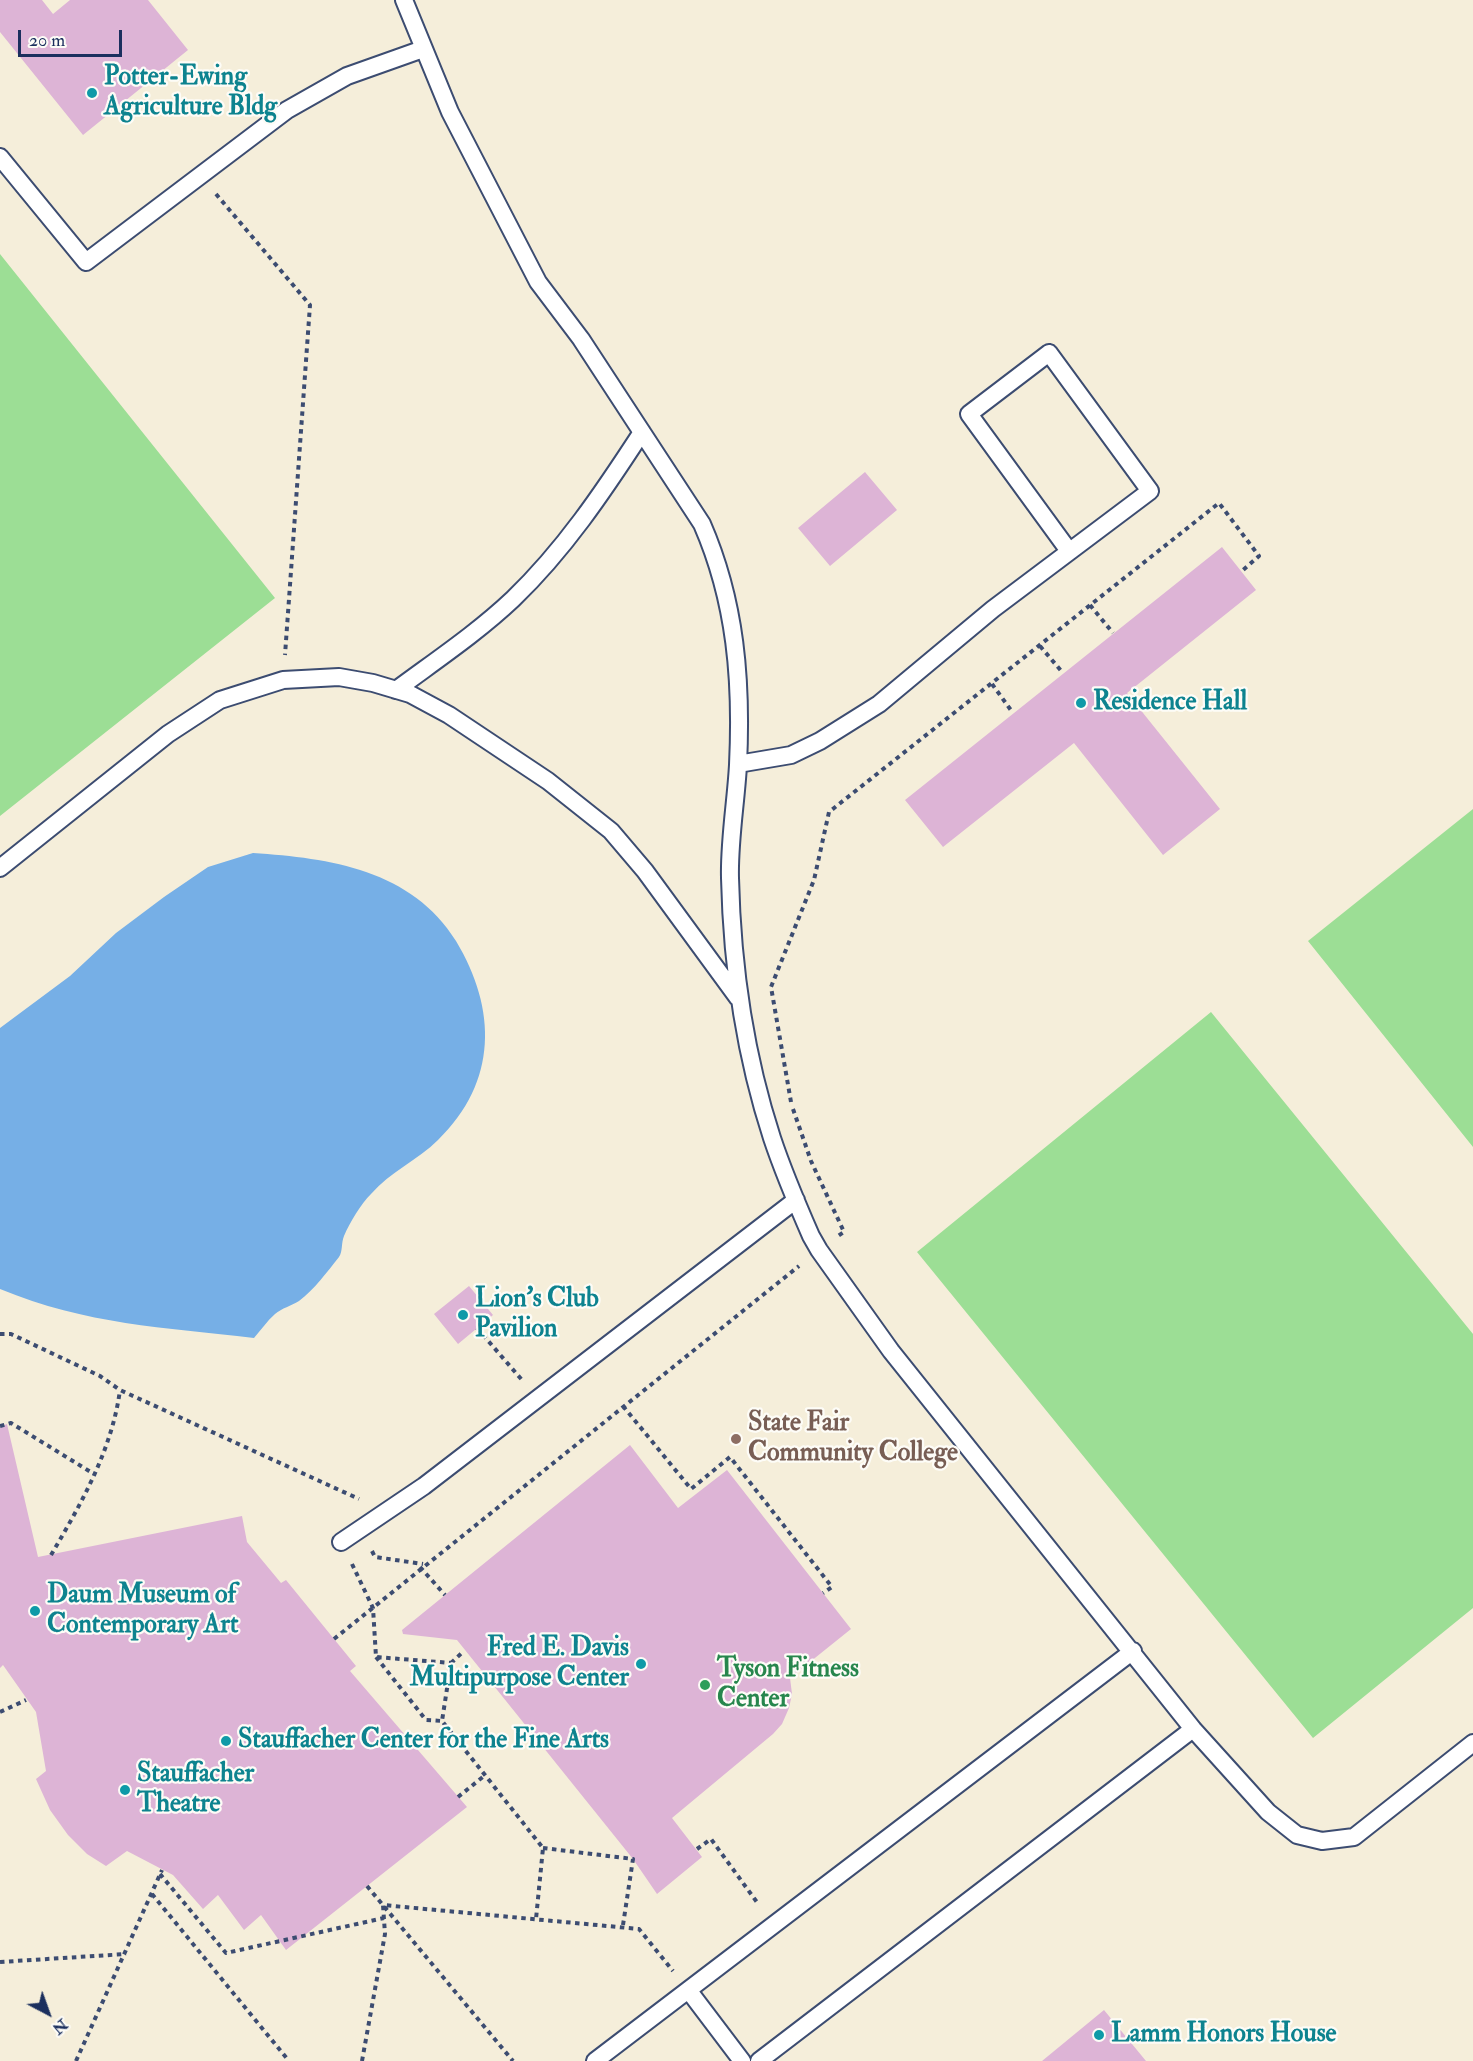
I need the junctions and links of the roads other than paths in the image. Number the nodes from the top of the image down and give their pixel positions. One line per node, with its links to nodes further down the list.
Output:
1 (404, 0): 2 (lane)
2 (423, 49): 3 (lane); 4 (lane)
3 (0, 157)
4 (642, 432): 6 (lane); 7 (lane)
5 (1069, 552): 5 (lane); 7 (lane)
6 (396, 690): 8 (lane); 9 (lane)
7 (738, 764): 9 (lane)
8 (0, 868)
9 (739, 999): 10 (lane)
10 (796, 1200): 11 (lane); 12 (lane)
11 (341, 1542)
12 (1133, 1651): 13 (lane); 15 (lane)
13 (1193, 1729): 14 (lane); 18 (lane)
14 (1473, 1743)
15 (689, 1991): 16 (lane); 17 (lane)
16 (595, 2061)
17 (742, 2061)
18 (759, 2061)

